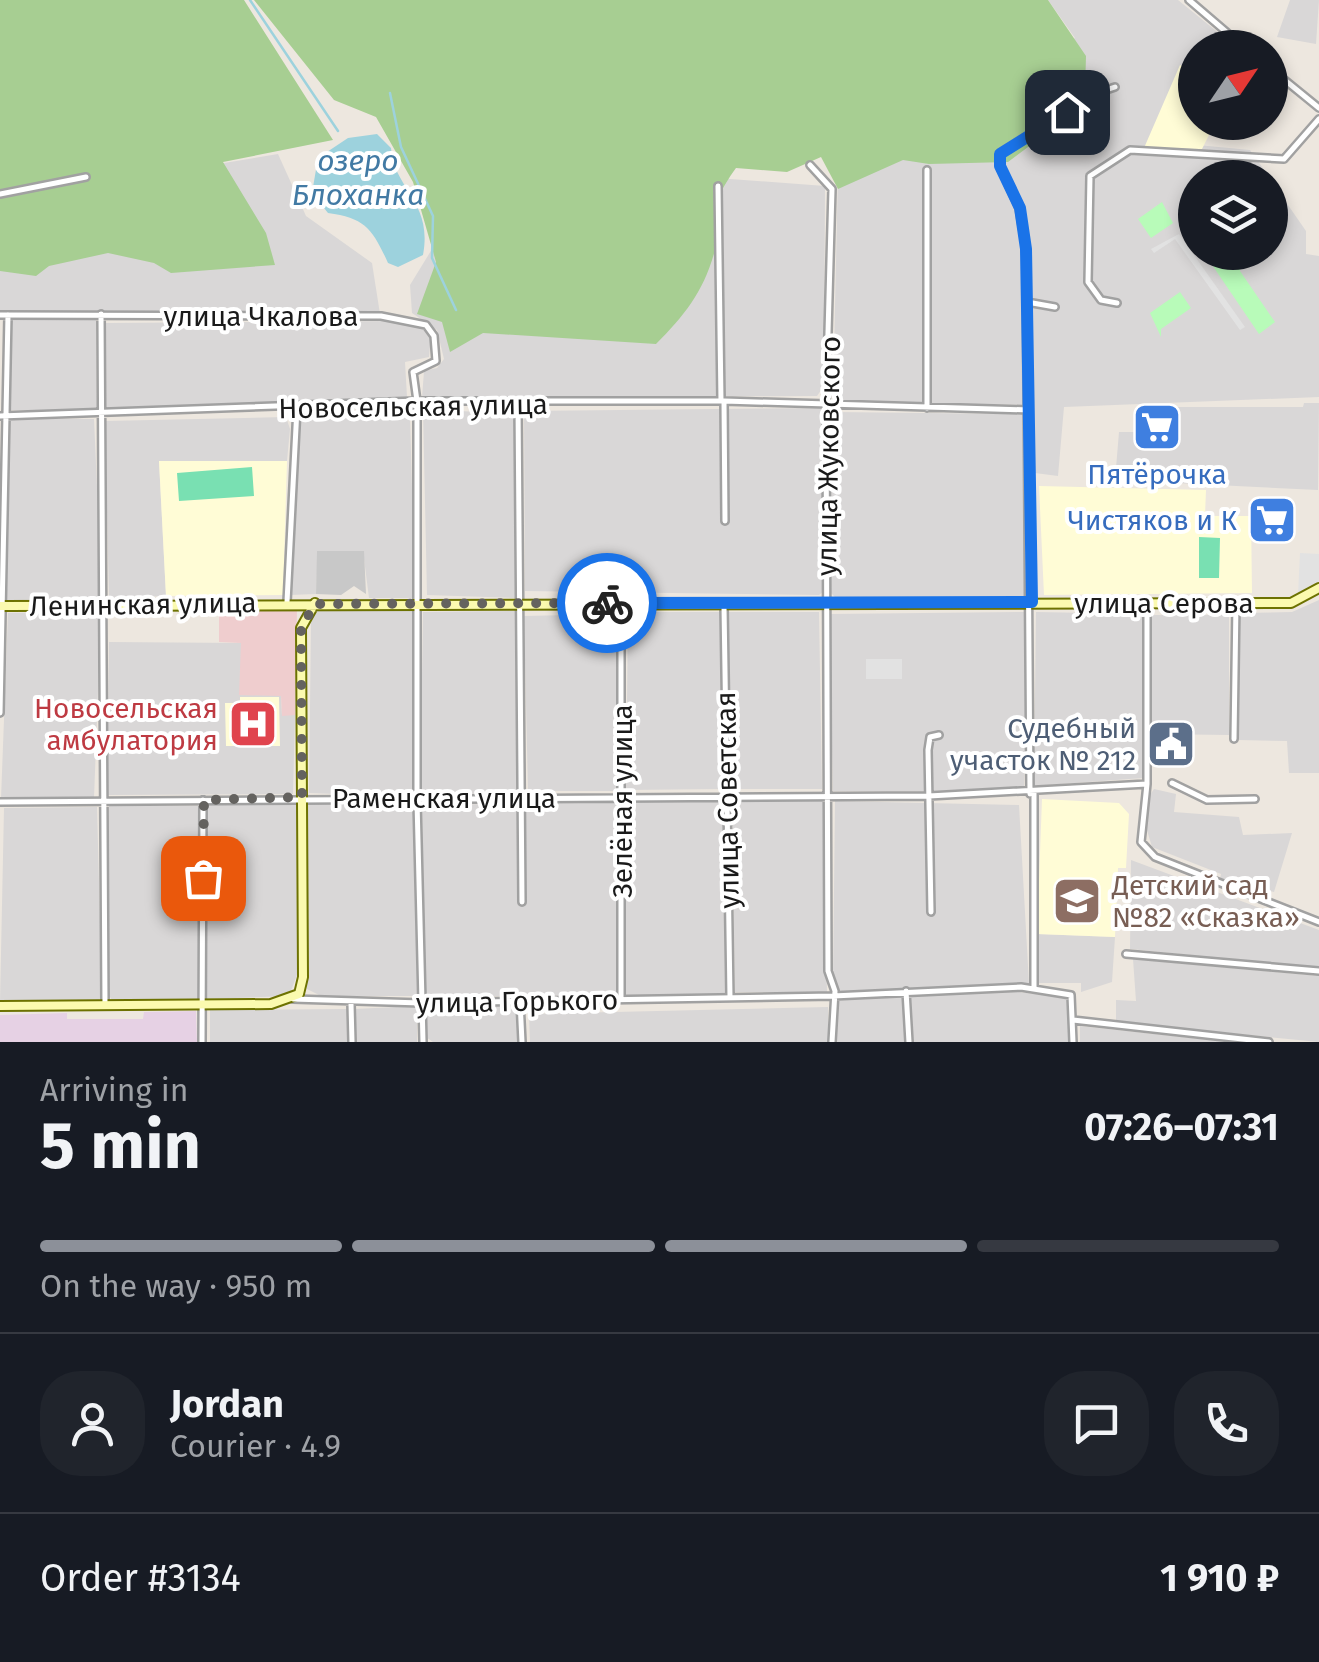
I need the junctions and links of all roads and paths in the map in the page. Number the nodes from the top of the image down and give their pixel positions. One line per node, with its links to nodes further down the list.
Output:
1 (1189, 0): 2 (street)
2 (1224, 30)
3 (1288, 83): 5 (street)
4 (1115, 86): 12 (street)
5 (1319, 108)
6 (1319, 119): 13 (street)
7 (810, 165): 20 (street, улица Жуковского)
8 (928, 170): 22 (street)
9 (86, 177): 11 (street)
10 (718, 186): 17 (street)
11 (0, 194)
12 (1027, 302): 14 (street); 23 (street)
13 (1116, 302)
14 (1056, 306)
15 (101, 314): 16 (street, улица Чкалова); 18 (street, улица Чкалова); 25 (street)
16 (4, 315): 24 (street)
17 (722, 400): 19 (street, Новосельская улица); 20 (street, Новосельская улица); 27 (street)
18 (417, 401): 19 (street, Новосельская улица); 21 (street, Новосельская улица); 38 (street)
19 (518, 404): 37 (street)
20 (826, 405): 22 (street, Новосельская улица); 29 (street, улица Жуковского)
21 (298, 408): 25 (street, Новосельская улица); 30 (street)
22 (927, 408): 23 (street, Новосельская улица)
23 (1029, 410): 32 (street)
24 (3, 416): 25 (street, Новосельская улица); 26 (street)
25 (101, 416): 35 (street)
26 (2, 482): 40 (street)
27 (725, 521)
28 (1319, 588): 34 (street, улица Серова)
29 (826, 601): 31 (street, Ленинская улица); 32 (street, улица Серова); 48 (street, улица Жуковского)
30 (287, 602): 35 (street, Ленинская улица); 36 (street, Ленинская улица)
31 (724, 602): 33 (street, Ленинская улица); 47 (street, улица Советская)
32 (1032, 602): 39 (street, улица Серова); 46 (street)
33 (622, 603): 37 (street, Ленинская улица); 51 (street, Зелёная улица)
34 (1236, 603): 39 (street, улица Серова); 43 (street)
35 (106, 604): 40 (street, Ленинская улица); 57 (street)
36 (315, 604): 38 (street, Ленинская улица); 50 (street)
37 (521, 604): 38 (street, Ленинская улица); 52 (street)
38 (420, 605): 55 (street)
39 (1147, 605): 45 (street)
40 (2, 606): 41 (street)
41 (0, 713)
42 (939, 735): 49 (street)
43 (1234, 738)
44 (1172, 783): 53 (street)
45 (1147, 784): 46 (street, Раменская улица); 60 (street)
46 (1032, 793): 49 (street, Раменская улица); 63 (street)
47 (728, 796): 48 (street, Раменская улица); 51 (street, Раменская улица); 66 (street, улица Советская)
48 (828, 796): 49 (street, Раменская улица); 65 (street, улица Жуковского)
49 (930, 796): 59 (street)
50 (302, 797): 54 (street, Раменская улица); 55 (street, Раменская улица); 68 (street)
51 (622, 798): 52 (street, Раменская улица); 67 (street, Зелёная улица)
52 (522, 799): 55 (street, Раменская улица); 58 (street)
53 (1255, 799)
54 (204, 800): 57 (street, Раменская улица); 70 (street)
55 (417, 801): 72 (street)
56 (0, 802): 57 (street, Раменская улица)
57 (104, 802): 74 (street)
58 (522, 902)
59 (931, 912)
60 (1319, 922)
61 (1126, 954): 62 (street)
62 (1319, 972)
63 (1034, 988): 64 (street, улица Горького); 75 (street, улица Горького)
64 (906, 991): 65 (street, улица Горького); 81 (street)
65 (833, 996): 66 (street, улица Горького); 80 (street, улица Жуковского)
66 (730, 997): 67 (street, улица Горького)
67 (622, 999): 69 (street, улица Горького)
68 (293, 1000): 70 (street, улица Горького); 71 (street, улица Горького)
69 (520, 1001): 72 (street, улица Горького); 79 (street)
70 (203, 1004): 74 (street, улица Горького); 76 (street)
71 (351, 1004): 72 (street, улица Горького); 77 (street)
72 (421, 1004): 78 (street)
73 (0, 1006): 74 (street, улица Горького)
74 (105, 1006)
75 (1073, 1020): 82 (street); 83 (street)
76 (202, 1042)
77 (352, 1042)
78 (423, 1042)
79 (522, 1042)
80 (832, 1042)
81 (909, 1042)
82 (1074, 1042)
83 (1270, 1042)

